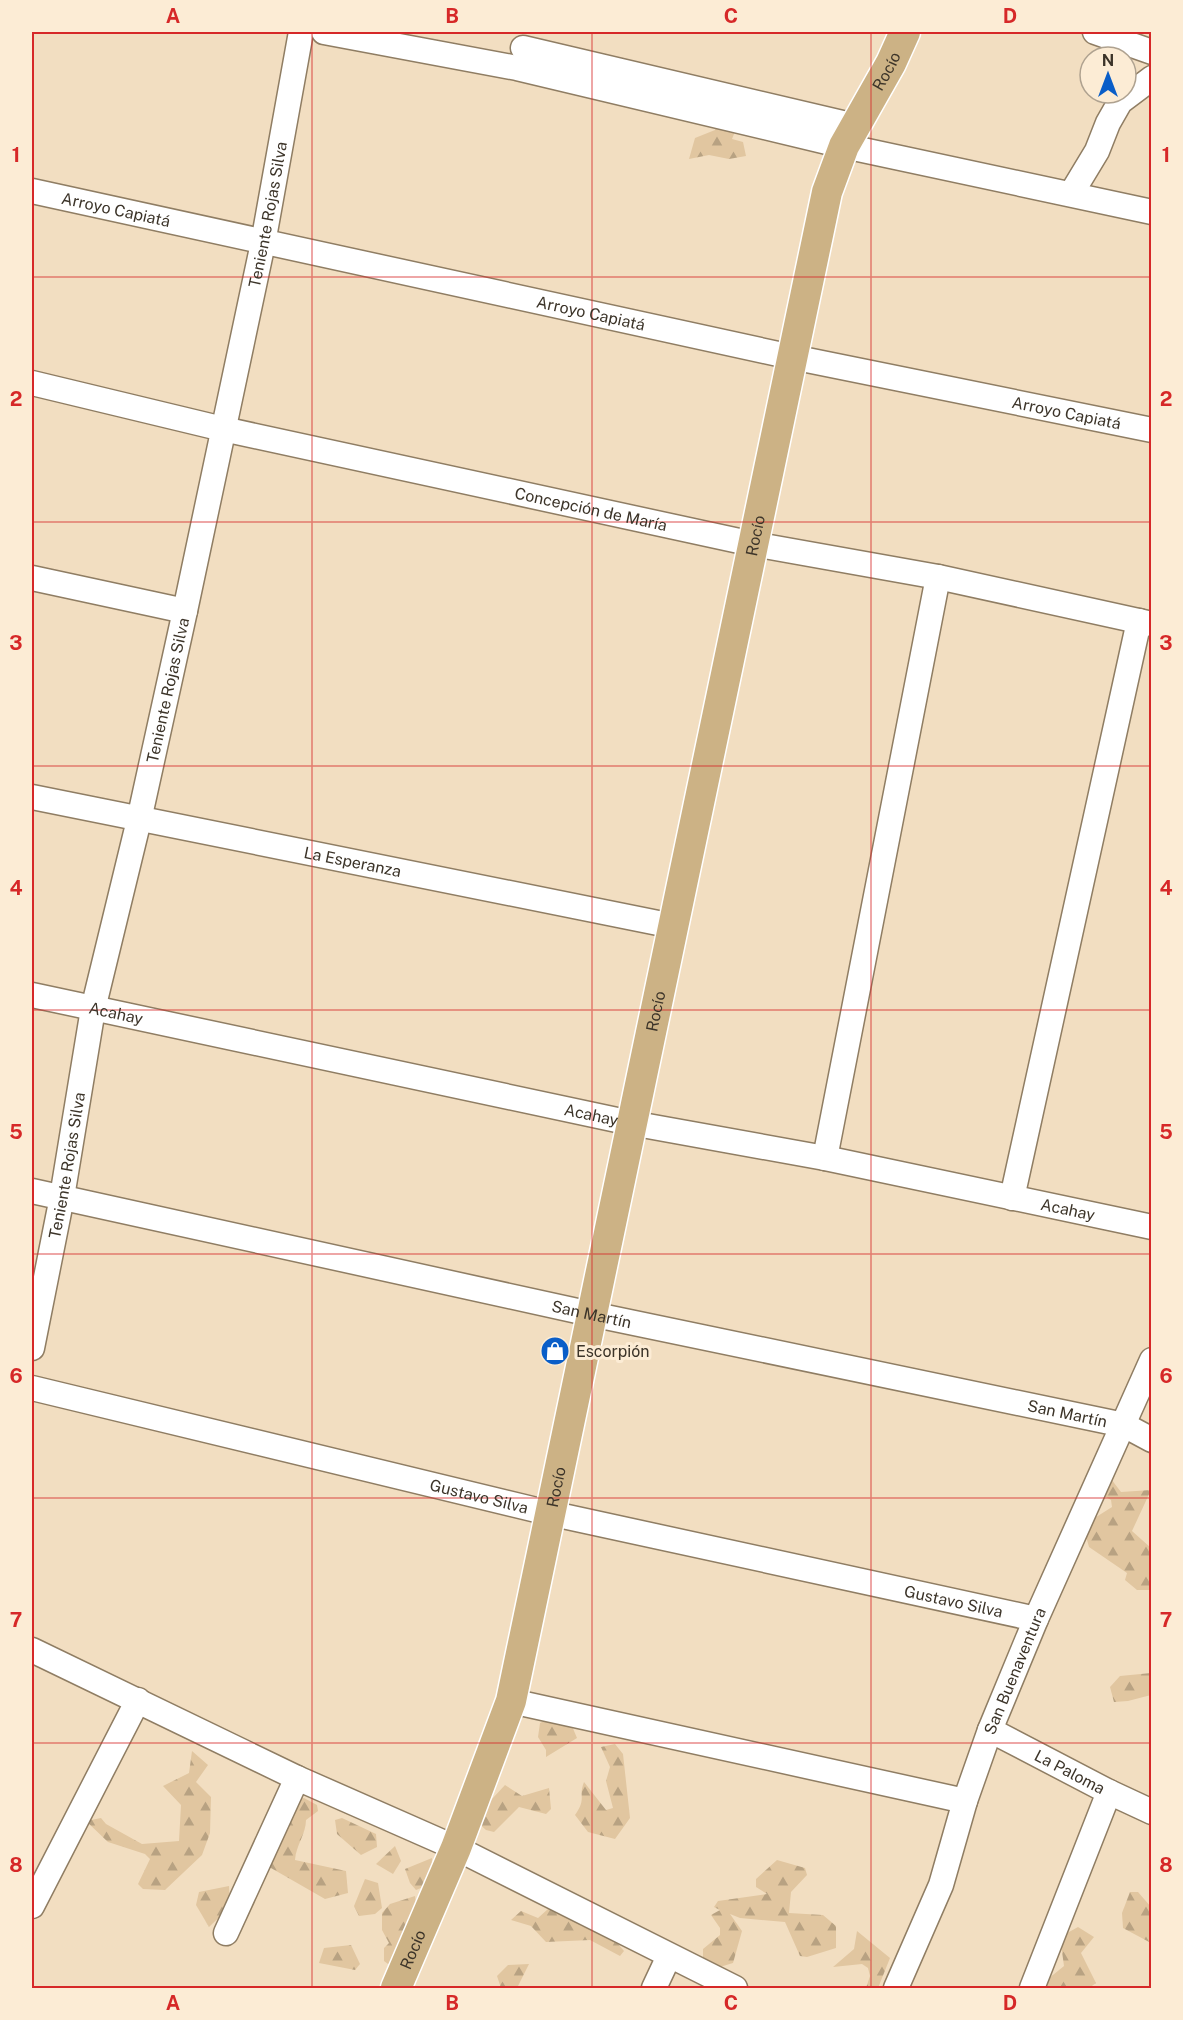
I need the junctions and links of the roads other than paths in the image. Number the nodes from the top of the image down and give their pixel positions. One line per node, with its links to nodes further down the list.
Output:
1 (301, 32): 12 (street, Teniente Rojas Silva)
2 (324, 32): 5 (street)
3 (905, 32): 8 (main road, Rocío)
4 (1095, 32): 6 (street)
5 (523, 49): 8 (street)
6 (1152, 52)
7 (1152, 78): 10 (street)
8 (849, 136): 10 (street); 13 (main road, Rocío)
9 (32, 191): 12 (street, Arroyo Capiatá)
10 (1071, 195): 11 (street)
11 (1152, 212)
12 (263, 243): 13 (street, Arroyo Capiatá); 15 (street, Teniente Rojas Silva)
13 (792, 357): 16 (street, Arroyo Capiatá); 17 (main road, Rocío)
14 (32, 383): 15 (street, Concepción de María)
15 (223, 429): 17 (street, Concepción de María); 20 (street, Teniente Rojas Silva)
16 (1152, 430)
17 (753, 544): 18 (street, Concepción de María); 24 (main road, Rocío)
18 (938, 577): 21 (street, Concepción de María); 28 (street)
19 (32, 578): 20 (street)
20 (185, 611): 23 (street, Teniente Rojas Silva)
21 (1145, 622): 31 (street)
22 (32, 797): 23 (street, La Esperanza)
23 (139, 820): 24 (street, La Esperanza); 26 (street, Teniente Rojas Silva)
24 (674, 926): 27 (main road, Rocío)
25 (32, 995): 26 (street, Acahay)
26 (93, 1009): 27 (street, Acahay); 30 (street, Teniente Rojas Silva)
27 (631, 1123): 28 (street, Acahay); 33 (main road, Rocío)
28 (825, 1158): 31 (street, Acahay)
29 (32, 1191): 30 (street, San Martín)
30 (62, 1197): 33 (street, San Martín); 34 (street, Teniente Rojas Silva)
31 (1012, 1198): 32 (street, Acahay)
32 (1152, 1227)
33 (591, 1314): 37 (street, San Martín); 39 (main road, Rocío)
34 (32, 1348)
35 (1152, 1360): 37 (street, San Buenaventura)
36 (32, 1389): 39 (street, Gustavo Silva)
37 (1124, 1425): 38 (street, San Martín); 40 (street, San Buenaventura)
38 (1152, 1440)
39 (549, 1513): 40 (street, Gustavo Silva); 43 (main road, Rocío)
40 (1036, 1619): 44 (street, San Buenaventura)
41 (32, 1650): 42 (street)
42 (138, 1700): 45 (street); 50 (street)
43 (511, 1701): 47 (street); 49 (main road, Rocío)
44 (990, 1730): 46 (street, La Paloma); 47 (street, San Buenaventura)
45 (297, 1778): 49 (street); 51 (street)
46 (1109, 1792): 48 (street, La Paloma); 57 (street)
47 (965, 1801): 56 (street, San Buenaventura)
48 (1152, 1812)
49 (456, 1848): 52 (street); 53 (main road, Rocío)
50 (32, 1906)
51 (226, 1933)
52 (669, 1956): 54 (street); 55 (street)
53 (396, 1989)
54 (654, 1989)
55 (735, 1989)
56 (896, 1989)
57 (1032, 1989)

